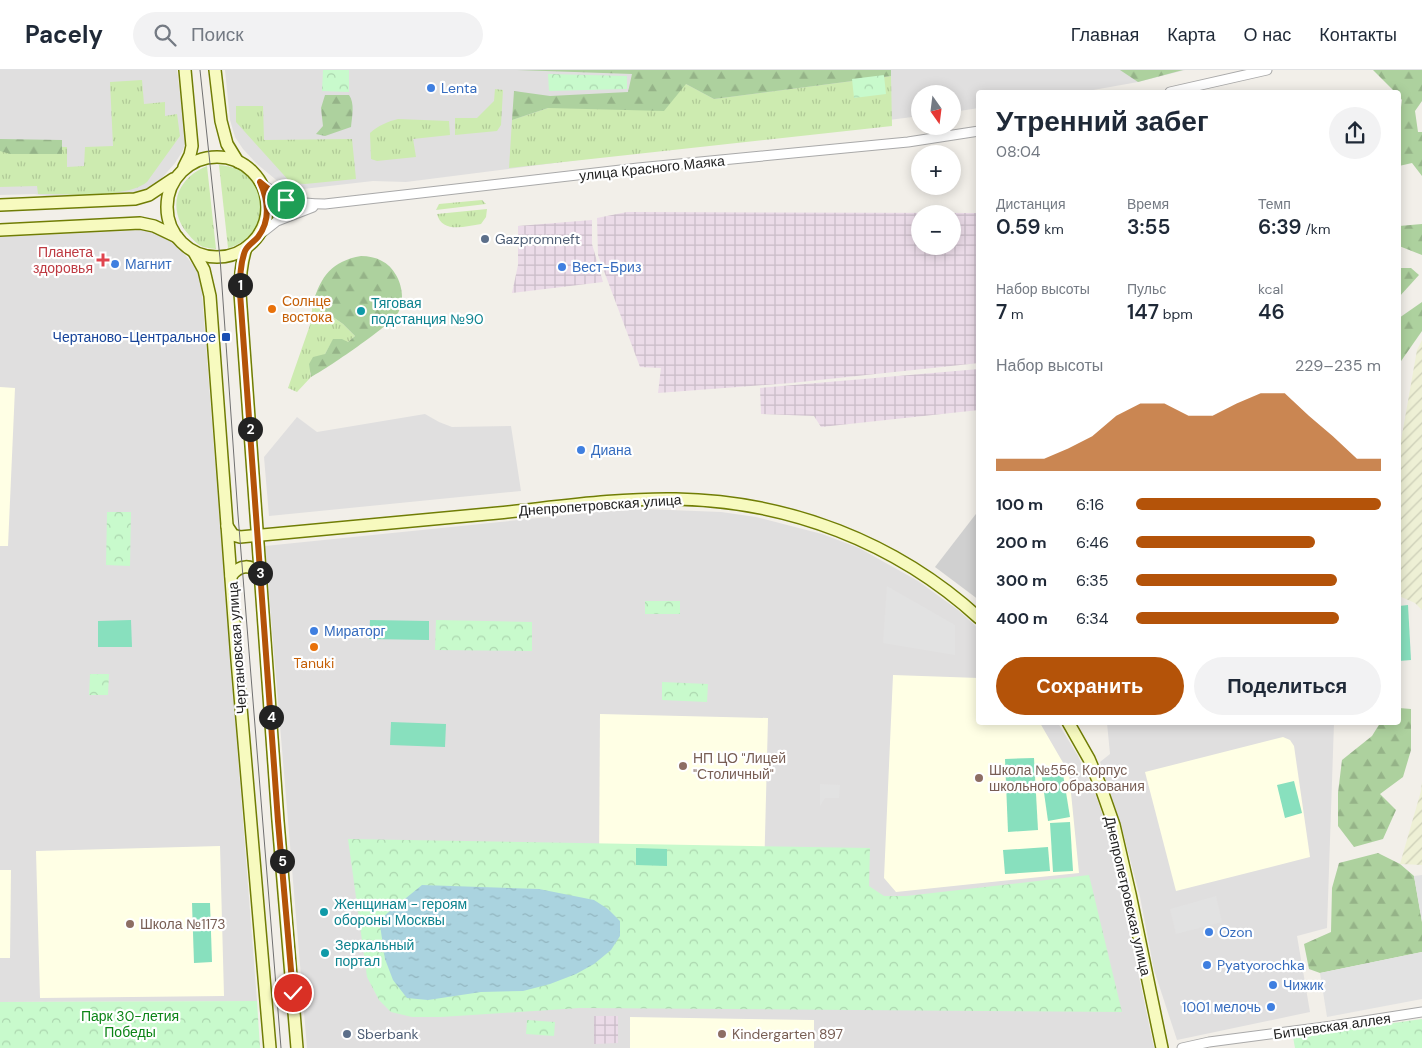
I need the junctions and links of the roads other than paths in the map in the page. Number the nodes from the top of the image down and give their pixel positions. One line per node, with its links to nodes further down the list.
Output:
1 (184, 70): 7 (main road, Чертановская улица)
2 (215, 70): 6 (main road)
3 (1267, 70): 4 (street)
4 (1179, 90)
5 (976, 131): 10 (street, улица Красного Маяка)
6 (238, 162): 7 (main road, Чертановская улица); 9 (main road)
7 (183, 169): 8 (main road, Чертановская улица)
8 (174, 178): 11 (main road); 14 (main road, Чертановская улица)
9 (260, 182): 10 (street, улица Красного Маяка); 13 (main road, Чертановская улица)
10 (324, 204): 13 (street, улица Красного Маяка)
11 (0, 205)
12 (0, 230): 14 (main road)
13 (258, 236): 15 (main road, Чертановская улица)
14 (178, 238): 16 (main road, Чертановская улица)
15 (246, 248): 16 (main road, Чертановская улица); 18 (main road, Чертановская улица)
16 (194, 252): 17 (main road, Чертановская улица)
17 (227, 526): 18 (main road, Днепропетровская улица); 19 (main road, Чертановская улица)
18 (258, 535): 20 (main road, Чертановская улица); 21 (main road, Днепропетровская улица)
19 (231, 576): 20 (main road); 24 (main road, Чертановская улица)
20 (261, 576): 25 (main road, Чертановская улица)
21 (976, 615)
22 (1070, 725): 26 (main road, Днепропетровская улица)
23 (1422, 1012): 27 (street, Битцевская аллея)
24 (270, 1048)
25 (297, 1048)
26 (1162, 1048)
27 (1182, 1048)

